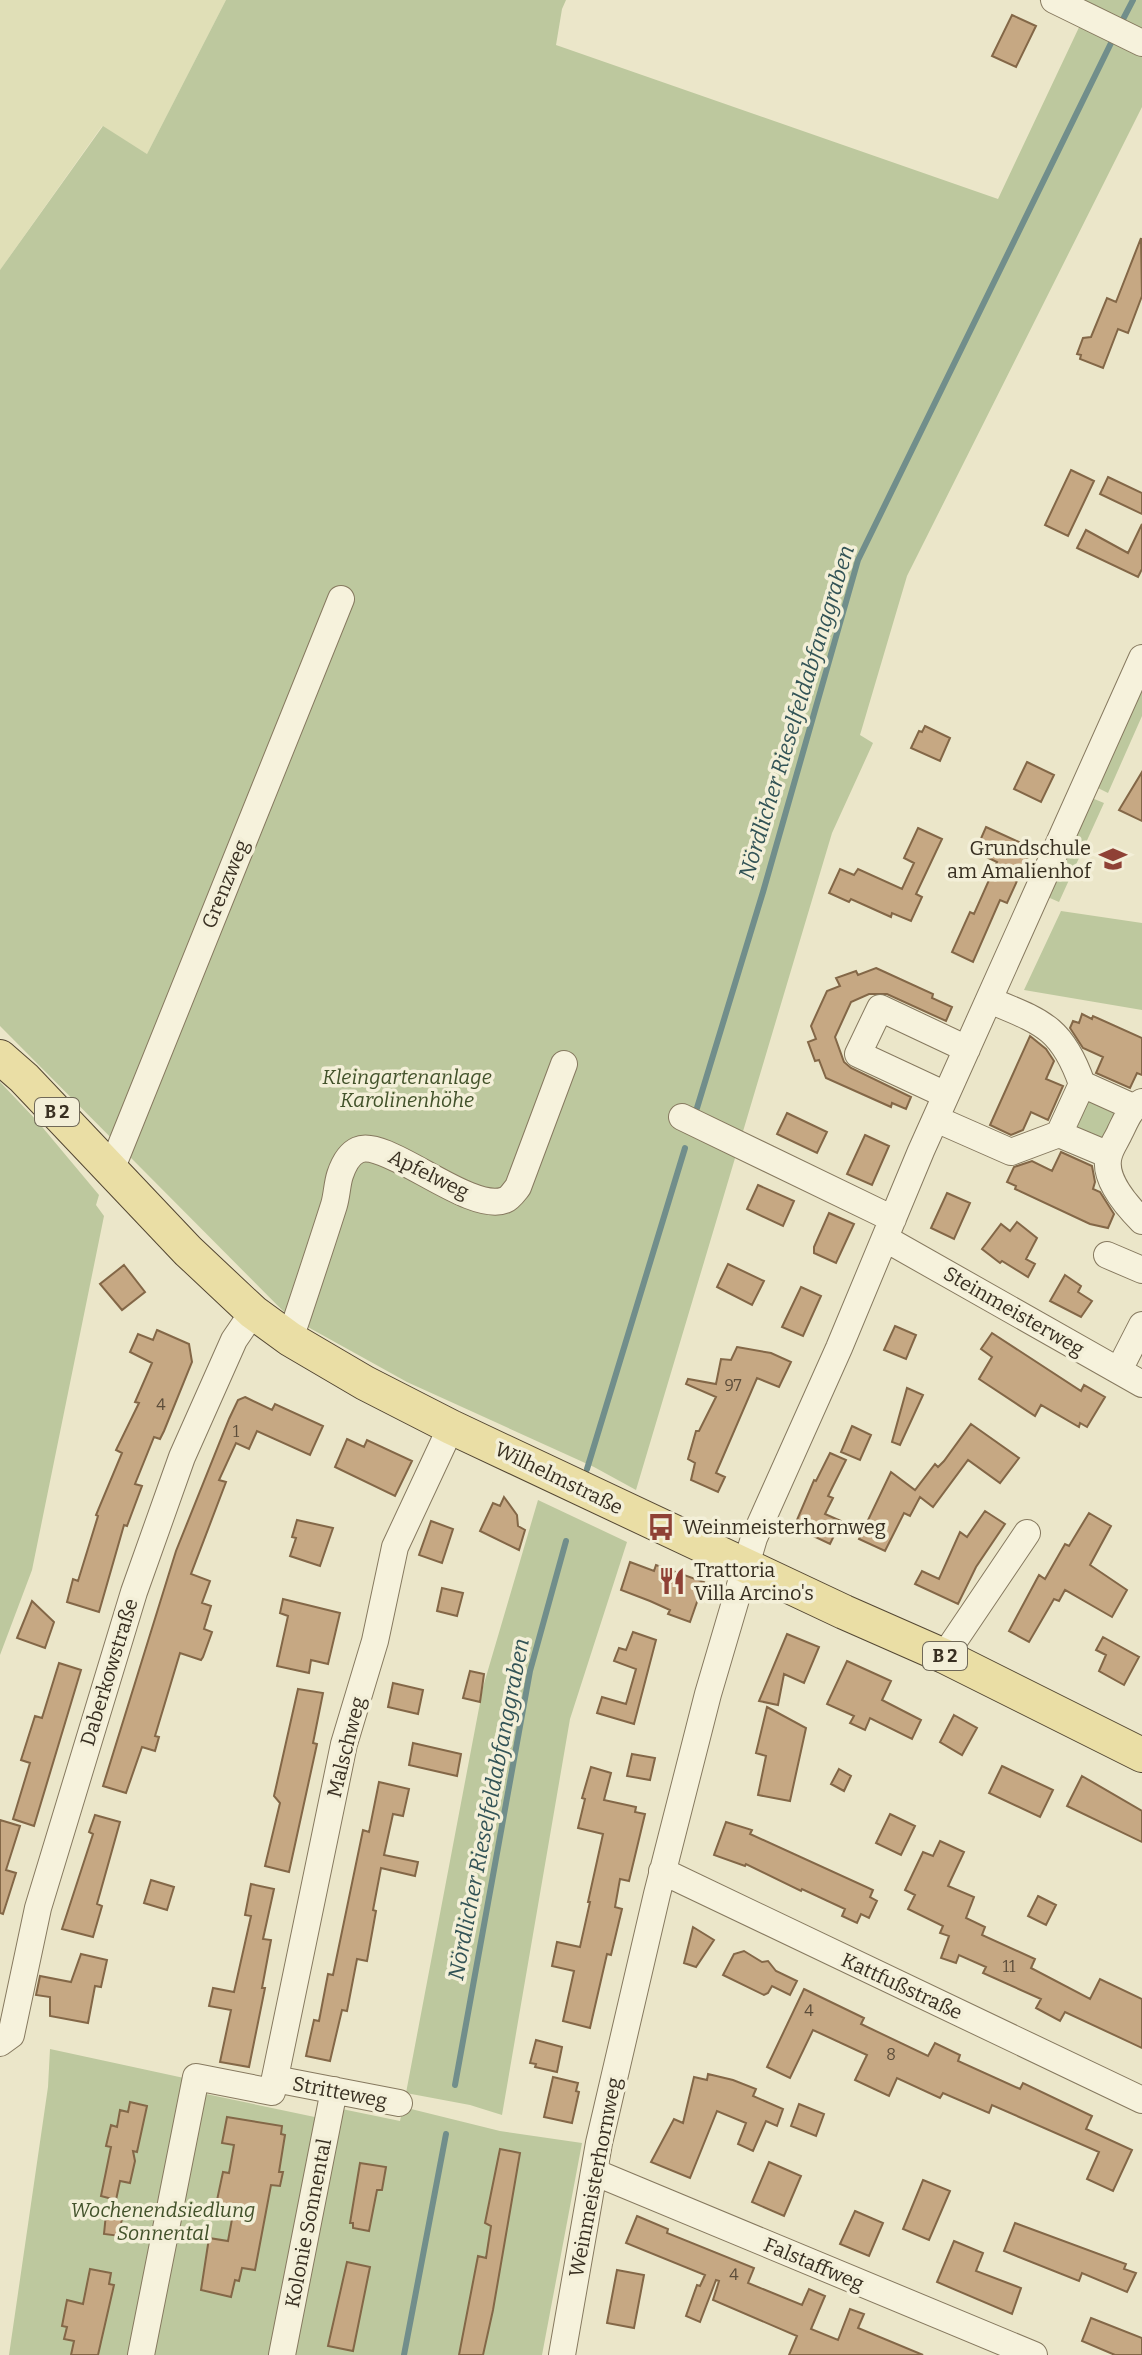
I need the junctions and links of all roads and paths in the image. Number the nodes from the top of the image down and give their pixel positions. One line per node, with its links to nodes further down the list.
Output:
1 (1054, 0): 2 (street)
2 (1142, 43)
3 (341, 599): 15 (street, Grenzweg)
4 (1142, 658): 5 (street, Weinmeisterhornweg)
5 (989, 1000): 6 (street, Weinmeisterhornweg); 9 (street)
6 (967, 1049): 11 (street, Weinmeisterhornweg); 11 (street)
7 (0, 1057): 15 (main road, B 2)
8 (564, 1064): 22 (street, Apfelweg)
9 (1082, 1084): 10 (street); 13 (street)
10 (1138, 1104): 14 (street)
11 (941, 1107): 13 (street); 17 (street, Weinmeisterhornweg)
12 (682, 1117): 17 (street, Steinmeisterweg)
13 (1059, 1134): 14 (street)
14 (1109, 1155): 16 (street)
15 (111, 1170): 20 (main road, Wilhelmstraße / B 2)
16 (1142, 1221)
17 (890, 1229): 23 (street, Steinmeisterweg); 27 (street, Weinmeisterhornweg)
18 (1107, 1255): 19 (street)
19 (1142, 1270)
20 (253, 1312): 22 (main road, Wilhelmstraße / B 2); 31 (street, Daberkowstraße)
21 (1142, 1325): 23 (street)
22 (290, 1339): 25 (main road, Wilhelmstraße / B 2)
23 (1119, 1370): 24 (street, Steinmeisterweg)
24 (1142, 1384)
25 (451, 1427): 27 (main road, Wilhelmstraße / B 2); 32 (street, Malschweg)
26 (1027, 1533): 28 (street)
27 (745, 1566): 28 (main road, Wilhelmstraße / B 2); 30 (street, Weinmeisterhornweg)
28 (944, 1656): 29 (main road, Wilhelmstraße / B 2)
29 (1142, 1755)
30 (662, 1871): 34 (street, Kattfußstraße); 36 (street, Weinmeisterhornweg)
31 (0, 2043)
32 (275, 2079): 33 (street, Stritteweg); 37 (street, Stritteweg)
33 (334, 2090): 35 (street, Stritteweg); 38 (street, Kolonie Sonnental)
34 (1142, 2100)
35 (399, 2103)
36 (594, 2172): 39 (street, Weinmeisterhornweg); 40 (street, Falstaffweg)
37 (141, 2355)
38 (282, 2355)
39 (562, 2355)
40 (1034, 2355)

